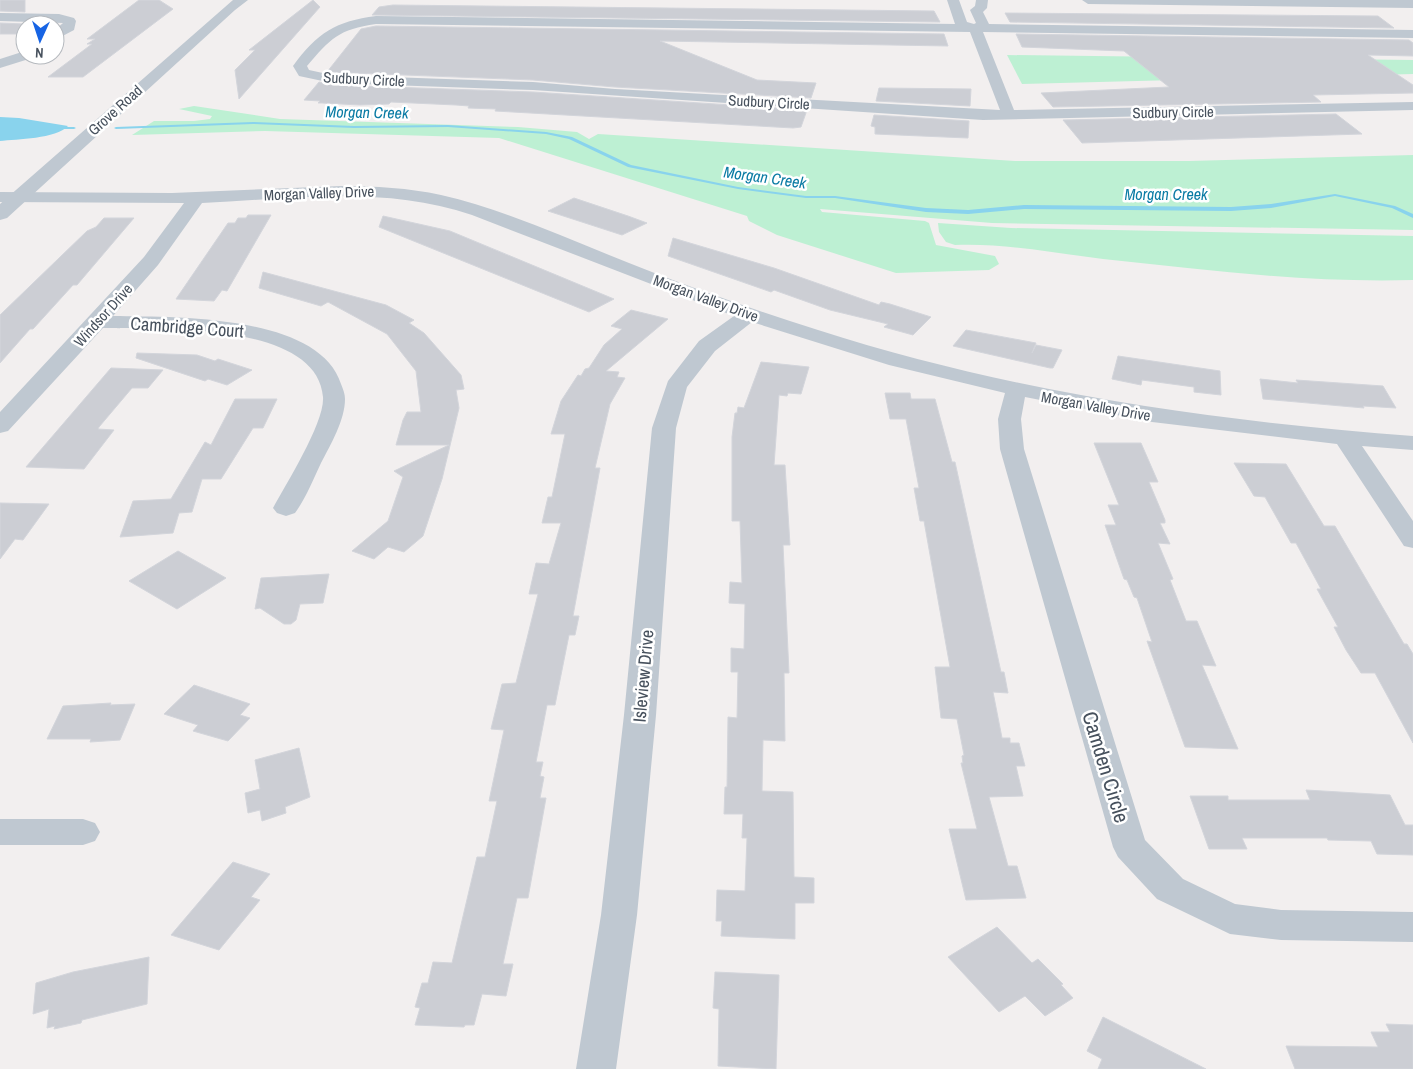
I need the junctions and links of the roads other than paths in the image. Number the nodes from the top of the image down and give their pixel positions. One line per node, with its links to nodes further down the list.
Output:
1 (953, 0): 9 (street)
2 (982, 0): 9 (street)
3 (1088, 0): 5 (street)
4 (235, 2): 14 (street, Grove Road)
5 (1413, 4)
6 (0, 17): 7 (street)
7 (15, 17)
8 (65, 20): 10 (street)
9 (975, 29): 11 (street, Sudbury Circle); 13 (street); 13 (street, Sudbury Circle)
10 (65, 30)
11 (1413, 34)
12 (1413, 106): 13 (street, Sudbury Circle)
13 (1009, 115)
14 (9, 197): 15 (street, Morgan Valley Drive); 16 (street, Grove Road)
15 (197, 198): 17 (street, Morgan Valley Drive); 18 (street, Windsor Drive)
16 (0, 214)
17 (749, 315): 19 (street, Morgan Valley Drive); 28 (street, Isleview Drive)
18 (97, 322): 20 (street, Windsor Drive); 23 (street, Cambridge Court)
19 (1017, 391): 21 (street, Morgan Valley Drive); 27 (street, Camden Circle)
20 (0, 426)
21 (1345, 439): 22 (street, Morgan Valley Drive); 24 (street)
22 (1413, 444)
23 (286, 508)
24 (1413, 540)
25 (0, 832): 26 (street)
26 (82, 832)
27 (1413, 928)
28 (596, 1069)

